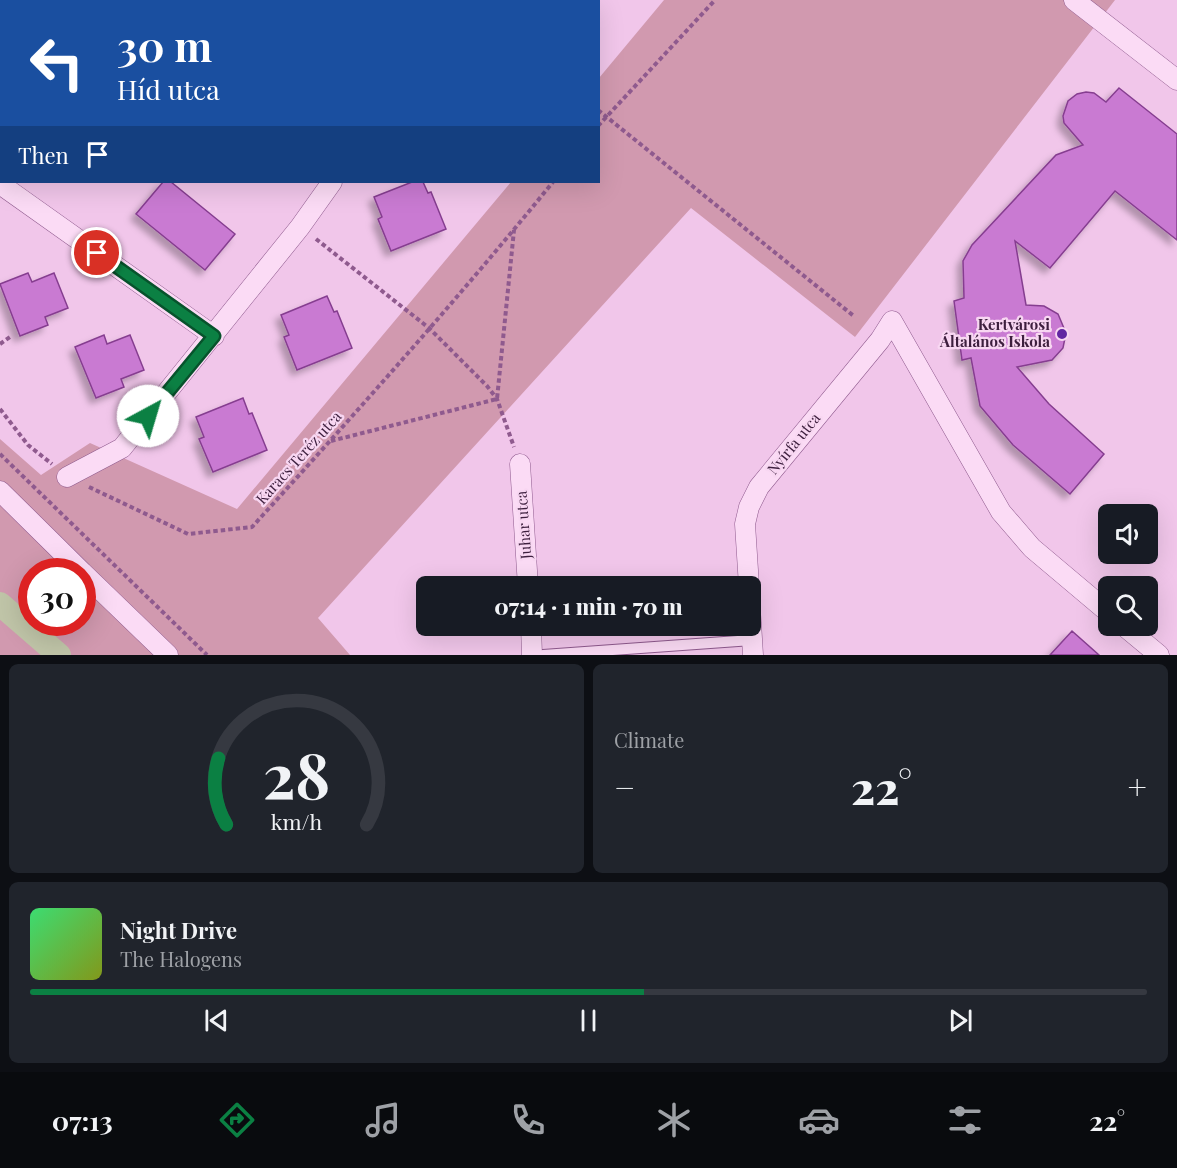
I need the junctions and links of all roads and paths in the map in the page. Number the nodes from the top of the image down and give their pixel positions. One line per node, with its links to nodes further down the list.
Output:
1 (716, 0): 5 (path)
2 (1077, 1): 3 (street)
3 (1177, 80)
4 (600, 112): 5 (path)
5 (606, 116): 6 (path); 12 (path)
6 (600, 124)
7 (331, 183): 10 (street)
8 (552, 183): 11 (path, Karacs Teréz utca)
9 (0, 184): 14 (street)
10 (300, 227): 13 (path); 14 (street)
11 (514, 230): 13 (path, Karacs Teréz utca); 17 (path)
12 (855, 317)
13 (429, 328): 17 (path); 19 (path, Karacs Teréz utca)
14 (214, 336): 22 (street)
15 (10, 337): 16 (path)
16 (0, 344)
17 (496, 399): 19 (path); 21 (path)
18 (0, 409): 22 (path, Karacs Teréz utca)
19 (330, 441): 22 (path, Karacs Teréz utca)
20 (0, 454): 33 (path)
21 (520, 464): 25 (street, Juhar utca)
22 (67, 477)
23 (0, 491): 24 (street)
24 (68, 558)
25 (527, 576)
26 (748, 576): 28 (street, Nyírfa utca)
27 (96, 586): 32 (street)
28 (1098, 604)
29 (531, 636): 34 (street)
30 (1136, 636): 36 (street)
31 (753, 647): 35 (lane)
32 (168, 655)
33 (207, 655)
34 (532, 655)
35 (543, 655)
36 (1159, 655)

